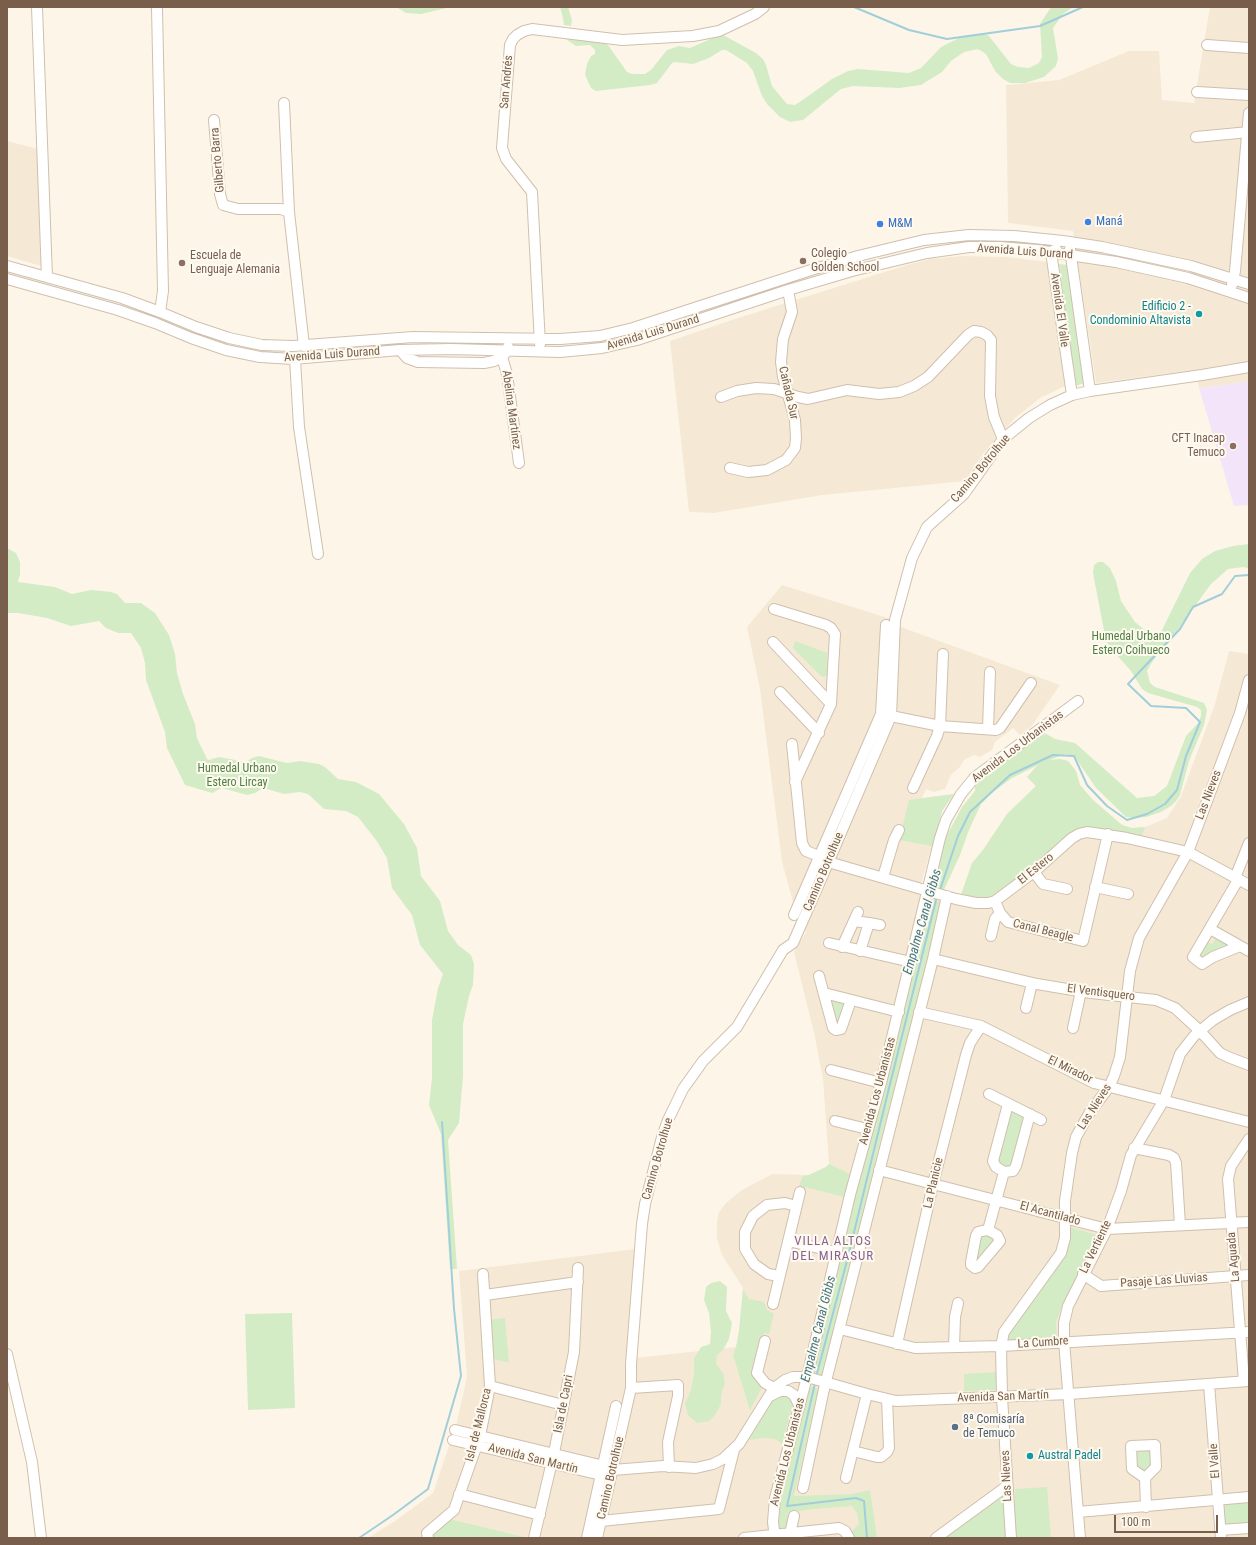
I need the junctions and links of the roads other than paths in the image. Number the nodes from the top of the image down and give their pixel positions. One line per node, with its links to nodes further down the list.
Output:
1 (37, 7): 18 (street)
2 (764, 7): 28 (street, San Andrés)
3 (157, 8): 25 (street)
4 (1207, 45): 5 (street)
5 (1249, 48)
6 (1198, 92): 7 (street)
7 (1249, 95)
8 (284, 103): 13 (street)
9 (1249, 113): 11 (street)
10 (214, 120): 13 (street, Gilberto Barra)
11 (1248, 132): 12 (street); 20 (street)
12 (1196, 137)
13 (289, 212): 29 (street)
14 (1069, 242): 15 (street); 16 (street, Avenida El Valle); 20 (street, Avenida Luis Durand); 28 (street, Avenida Luis Durand)
15 (1051, 252): 16 (street, Avenida Luis Durand); 22 (street, Avenida Luis Durand); 37 (street, Avenida El Valle)
16 (1071, 254): 23 (street, Avenida Luis Durand); 35 (street, Avenida El Valle)
17 (7, 266): 18 (street, Avenida Luis Durand)
18 (47, 277): 25 (street, Avenida Luis Durand)
19 (7, 279): 33 (street, Avenida Luis Durand)
20 (1234, 279): 21 (street, Avenida Luis Durand); 23 (street)
21 (1249, 284)
22 (788, 290): 31 (street, Avenida Luis Durand); 36 (street, Cañada Sur)
23 (1231, 291): 24 (street, Avenida Luis Durand)
24 (1249, 298)
25 (160, 312): 29 (street, Avenida Luis Durand)
26 (413, 337): 27 (street, Avenida Luis Durand); 29 (street, Avenida Luis Durand); 30 (street)
27 (498, 337): 28 (street, Avenida Luis Durand); 32 (street)
28 (540, 339): 31 (street, San Andrés)
29 (304, 346)
30 (400, 350): 32 (street); 33 (street, Avenida Luis Durand)
31 (539, 352): 32 (street, Avenida Luis Durand)
32 (505, 354): 40 (street, Abelina Martínez)
33 (295, 359): 42 (street)
34 (1249, 367): 35 (street, Camino Botrolhue)
35 (1090, 391): 37 (street, Camino Botrolhue)
36 (789, 394): 38 (street); 39 (street); 41 (street, Cañada Sur)
37 (1072, 395): 39 (street, Camino Botrolhue)
38 (721, 396)
39 (1003, 439): 53 (street, Camino Botrolhue)
40 (519, 463)
41 (730, 468)
42 (318, 554)
43 (774, 609): 52 (street)
44 (886, 625): 53 (street, Camino Botrolhue)
45 (773, 642): 52 (street)
46 (943, 654): 55 (street)
47 (990, 672): 56 (street)
48 (1249, 680): 54 (street, Las Nieves)
49 (1031, 683): 56 (street)
50 (780, 692): 57 (street)
51 (1078, 701): 73 (street, Avenida Los Urbanistas)
52 (832, 704): 57 (street)
53 (886, 715): 55 (street); 65 (street, Camino Botrolhue); 66 (street, Camino Botrolhue)
54 (1245, 715): 64 (street, Las Nieves)
55 (940, 726): 56 (street); 60 (street)
56 (988, 730)
57 (819, 733): 59 (street)
58 (792, 744): 59 (street)
59 (795, 782): 65 (street)
60 (913, 788)
61 (899, 830): 68 (street)
62 (1108, 834): 64 (street, El Estero); 67 (street, El Estero); 71 (street, Canal Beagle)
63 (1249, 843): 69 (street)
64 (1188, 852): 69 (street, El Estero); 93 (street, Las Nieves)
65 (819, 855): 66 (street); 78 (street, Camino Botrolhue)
66 (828, 862): 68 (street); 153 (street, Camino Botrolhue)
67 (1034, 872): 72 (street); 76 (street, El Estero)
68 (883, 877): 73 (street)
69 (1236, 879): 70 (street, El Estero); 81 (street)
70 (1249, 885)
71 (1095, 887): 74 (street); 77 (street, Canal Beagle)
72 (1067, 889)
73 (930, 891): 75 (street); 88 (street, Avenida Los Urbanistas)
74 (1128, 894)
75 (945, 896): 76 (street); 87 (street, Avenida Los Urbanistas)
76 (995, 901): 77 (street, Canal Beagle)
77 (1000, 913): 82 (street, Canal Beagle)
78 (794, 915)
79 (869, 923): 80 (street); 84 (street); 86 (street)
80 (880, 926)
81 (1210, 929): 85 (street); 85 (street)
82 (991, 936)
83 (829, 944): 84 (street)
84 (842, 947): 86 (street)
85 (1244, 948)
86 (860, 951): 88 (street)
87 (933, 959): 90 (street, El Ventisquero); 98 (street, Avenida Los Urbanistas)
88 (911, 962): 97 (street, Avenida Los Urbanistas)
89 (819, 976): 92 (street)
90 (1032, 983): 91 (street, El Ventisquero); 96 (street)
91 (1080, 991): 93 (street, El Ventisquero); 100 (street)
92 (824, 993): 94 (street); 94 (street)
93 (1128, 996): 101 (street, El Ventisquero); 105 (street, Las Nieves)
94 (851, 1000): 97 (street)
95 (1249, 1002): 101 (street, La Vertiente)
96 (1026, 1008)
97 (898, 1012): 104 (street, Avenida Los Urbanistas)
98 (919, 1012): 99 (street, El Mirador); 116 (street, Avenida Los Urbanistas)
99 (981, 1026): 105 (street, El Mirador); 118 (street, La Planicie)
100 (1073, 1028)
101 (1200, 1031): 102 (street, El Ventisquero); 107 (street, La Vertiente)
102 (1249, 1065)
103 (831, 1070): 104 (street)
104 (881, 1083): 113 (street, Avenida Los Urbanistas)
105 (1109, 1087): 107 (street, El Mirador); 122 (street, Las Nieves)
106 (988, 1094): 108 (street)
107 (1164, 1100): 112 (street, El Mirador); 115 (street, La Vertiente)
108 (1008, 1104): 109 (street); 117 (street)
109 (1030, 1114): 110 (street); 117 (street)
110 (1041, 1120)
111 (835, 1121): 113 (street)
112 (1249, 1122)
113 (867, 1129): 129 (street, Avenida Los Urbanistas)
114 (1249, 1139): 124 (street, La Aguada)
115 (1134, 1148): 125 (street); 126 (street, La Vertiente)
116 (879, 1170): 118 (street, El Acantilado); 140 (street, Avenida Los Urbanistas)
117 (1004, 1172): 120 (street)
118 (933, 1184): 120 (street, El Acantilado); 144 (street, La Planicie)
119 (800, 1192): 121 (street)
120 (996, 1200): 122 (street, El Acantilado); 127 (street)
121 (796, 1206): 128 (street); 134 (street)
122 (1065, 1218): 126 (street, El Acantilado); 145 (street, Las Nieves)
123 (1249, 1222): 124 (street, El Acantilado)
124 (1231, 1223): 125 (street, El Acantilado); 135 (street, La Aguada)
125 (1180, 1225): 126 (street, El Acantilado)
126 (1107, 1229): 132 (street, La Vertiente)
127 (988, 1230)
128 (788, 1241): 129 (street); 134 (street)
129 (836, 1252): 148 (street, Avenida Los Urbanistas)
130 (578, 1268): 136 (street, Isla de Capri)
131 (483, 1274): 137 (street, Isla de Mallorca)
132 (1083, 1274): 135 (street, Pasaje Las Lluvias); 143 (street, La Vertiente)
133 (1249, 1275): 135 (street, Pasaje Las Lluvias)
134 (779, 1276): 139 (street)
135 (1236, 1276): 141 (street, La Aguada)
136 (578, 1282): 137 (street); 159 (street, Isla de Capri)
137 (485, 1295): 152 (street, Isla de Mallorca)
138 (958, 1303): 146 (street)
139 (773, 1304)
140 (840, 1329): 144 (street, La Cumbre); 150 (street, Avenida Los Urbanistas)
141 (1245, 1332): 143 (street, La Cumbre); 149 (street, La Aguada)
142 (765, 1341): 154 (street)
143 (1064, 1342): 145 (street, La Cumbre); 156 (street, La Vertiente)
144 (897, 1344): 146 (street, La Cumbre)
145 (1001, 1346): 146 (street, La Cumbre); 157 (street, Las Nieves)
146 (954, 1347)
147 (7, 1354): 186 (street)
148 (809, 1378): 150 (street, Avenida San Martín); 154 (street, Avenida San Martín); 160 (street, Avenida Los Urbanistas)
149 (1247, 1381): 151 (street, Avenida San Martín)
150 (824, 1382): 155 (street, Avenida San Martín); 173 (street, Avenida Los Urbanistas)
151 (1209, 1384): 156 (street, Avenida San Martín); 176 (street, El Valle)
152 (490, 1386): 159 (street); 163 (street, Isla de Mallorca)
153 (631, 1388): 168 (street); 169 (street, Camino Botrolhue)
154 (771, 1392): 160 (street); 164 (street, Avenida San Martín)
155 (867, 1394): 158 (street, Avenida San Martín); 165 (street)
156 (1069, 1394): 157 (street, Avenida San Martín); 178 (street, La Vertiente)
157 (1002, 1397): 158 (street, Avenida San Martín); 172 (street, Las Nieves)
158 (887, 1399): 165 (street)
159 (563, 1405): 166 (street, Isla de Capri)
160 (800, 1405): 185 (street, Avenida Los Urbanistas)
161 (616, 1406): 169 (street, Camino Botrolhue)
162 (454, 1435): 163 (street, Avenida San Martín)
163 (478, 1441): 166 (street, Avenida San Martín); 167 (street, Avenida San Martín); 174 (street, Isla de Mallorca)
164 (734, 1450): 168 (street, Avenida San Martín); 181 (street)
165 (853, 1451): 170 (street)
166 (554, 1453): 167 (street, Isla de Capri); 169 (street, Avenida San Martín)
167 (552, 1465): 169 (street, Avenida San Martín); 179 (street, Isla de Capri)
168 (669, 1467): 169 (street, Avenida San Martín)
169 (606, 1470): 181 (street, Camino Botrolhue); 189 (street, Camino Botrolhue)
170 (846, 1478)
171 (1145, 1478): 177 (street)
172 (1007, 1486): 193 (street); 194 (street, Las Nieves)
173 (803, 1488)
174 (459, 1494): 179 (street); 187 (street, Isla de Mallorca)
175 (1249, 1497): 176 (street)
176 (1218, 1499): 177 (street); 183 (street, El Valle)
177 (1146, 1507): 178 (street)
178 (1078, 1512): 195 (street, La Vertiente)
179 (540, 1515): 188 (street, Isla de Capri)
180 (794, 1516): 184 (street, Avenida Los Urbanistas)
181 (601, 1522): 190 (street, Camino Botrolhue)
182 (1249, 1528): 183 (street)
183 (1220, 1534)
184 (791, 1536): 185 (street); 192 (street)
185 (775, 1537): 191 (street)
186 (41, 1538)
187 (428, 1538)
188 (534, 1538)
189 (587, 1538)
190 (597, 1538)
191 (744, 1538)
192 (849, 1538)
193 (936, 1538)
194 (1011, 1538)
195 (1080, 1538)

